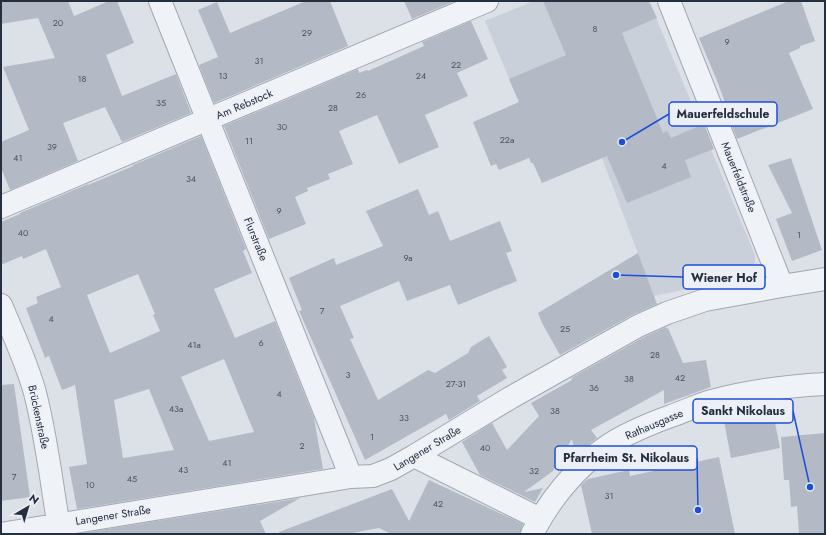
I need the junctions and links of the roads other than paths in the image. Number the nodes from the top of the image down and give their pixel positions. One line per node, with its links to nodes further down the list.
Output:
1 (160, 1): 4 (street, Flurstraße)
2 (488, 1): 4 (street, Am Rebstock)
3 (669, 1): 7 (street, Mauerfeldstraße)
4 (208, 120): 5 (street, Am Rebstock); 11 (street, Flurstraße)
5 (1, 207)
6 (825, 279): 7 (street, Langener Straße)
7 (782, 286): 10 (street, Langener Straße)
8 (1, 305): 13 (street, Brückenstraße)
9 (825, 384): 12 (street, Rathausgasse)
10 (414, 456): 11 (street, Langener Straße); 12 (street, Rathausgasse)
11 (351, 477): 13 (street, Langener Straße)
12 (536, 527)
13 (60, 529): 14 (street, Langener Straße)
14 (1, 534)

